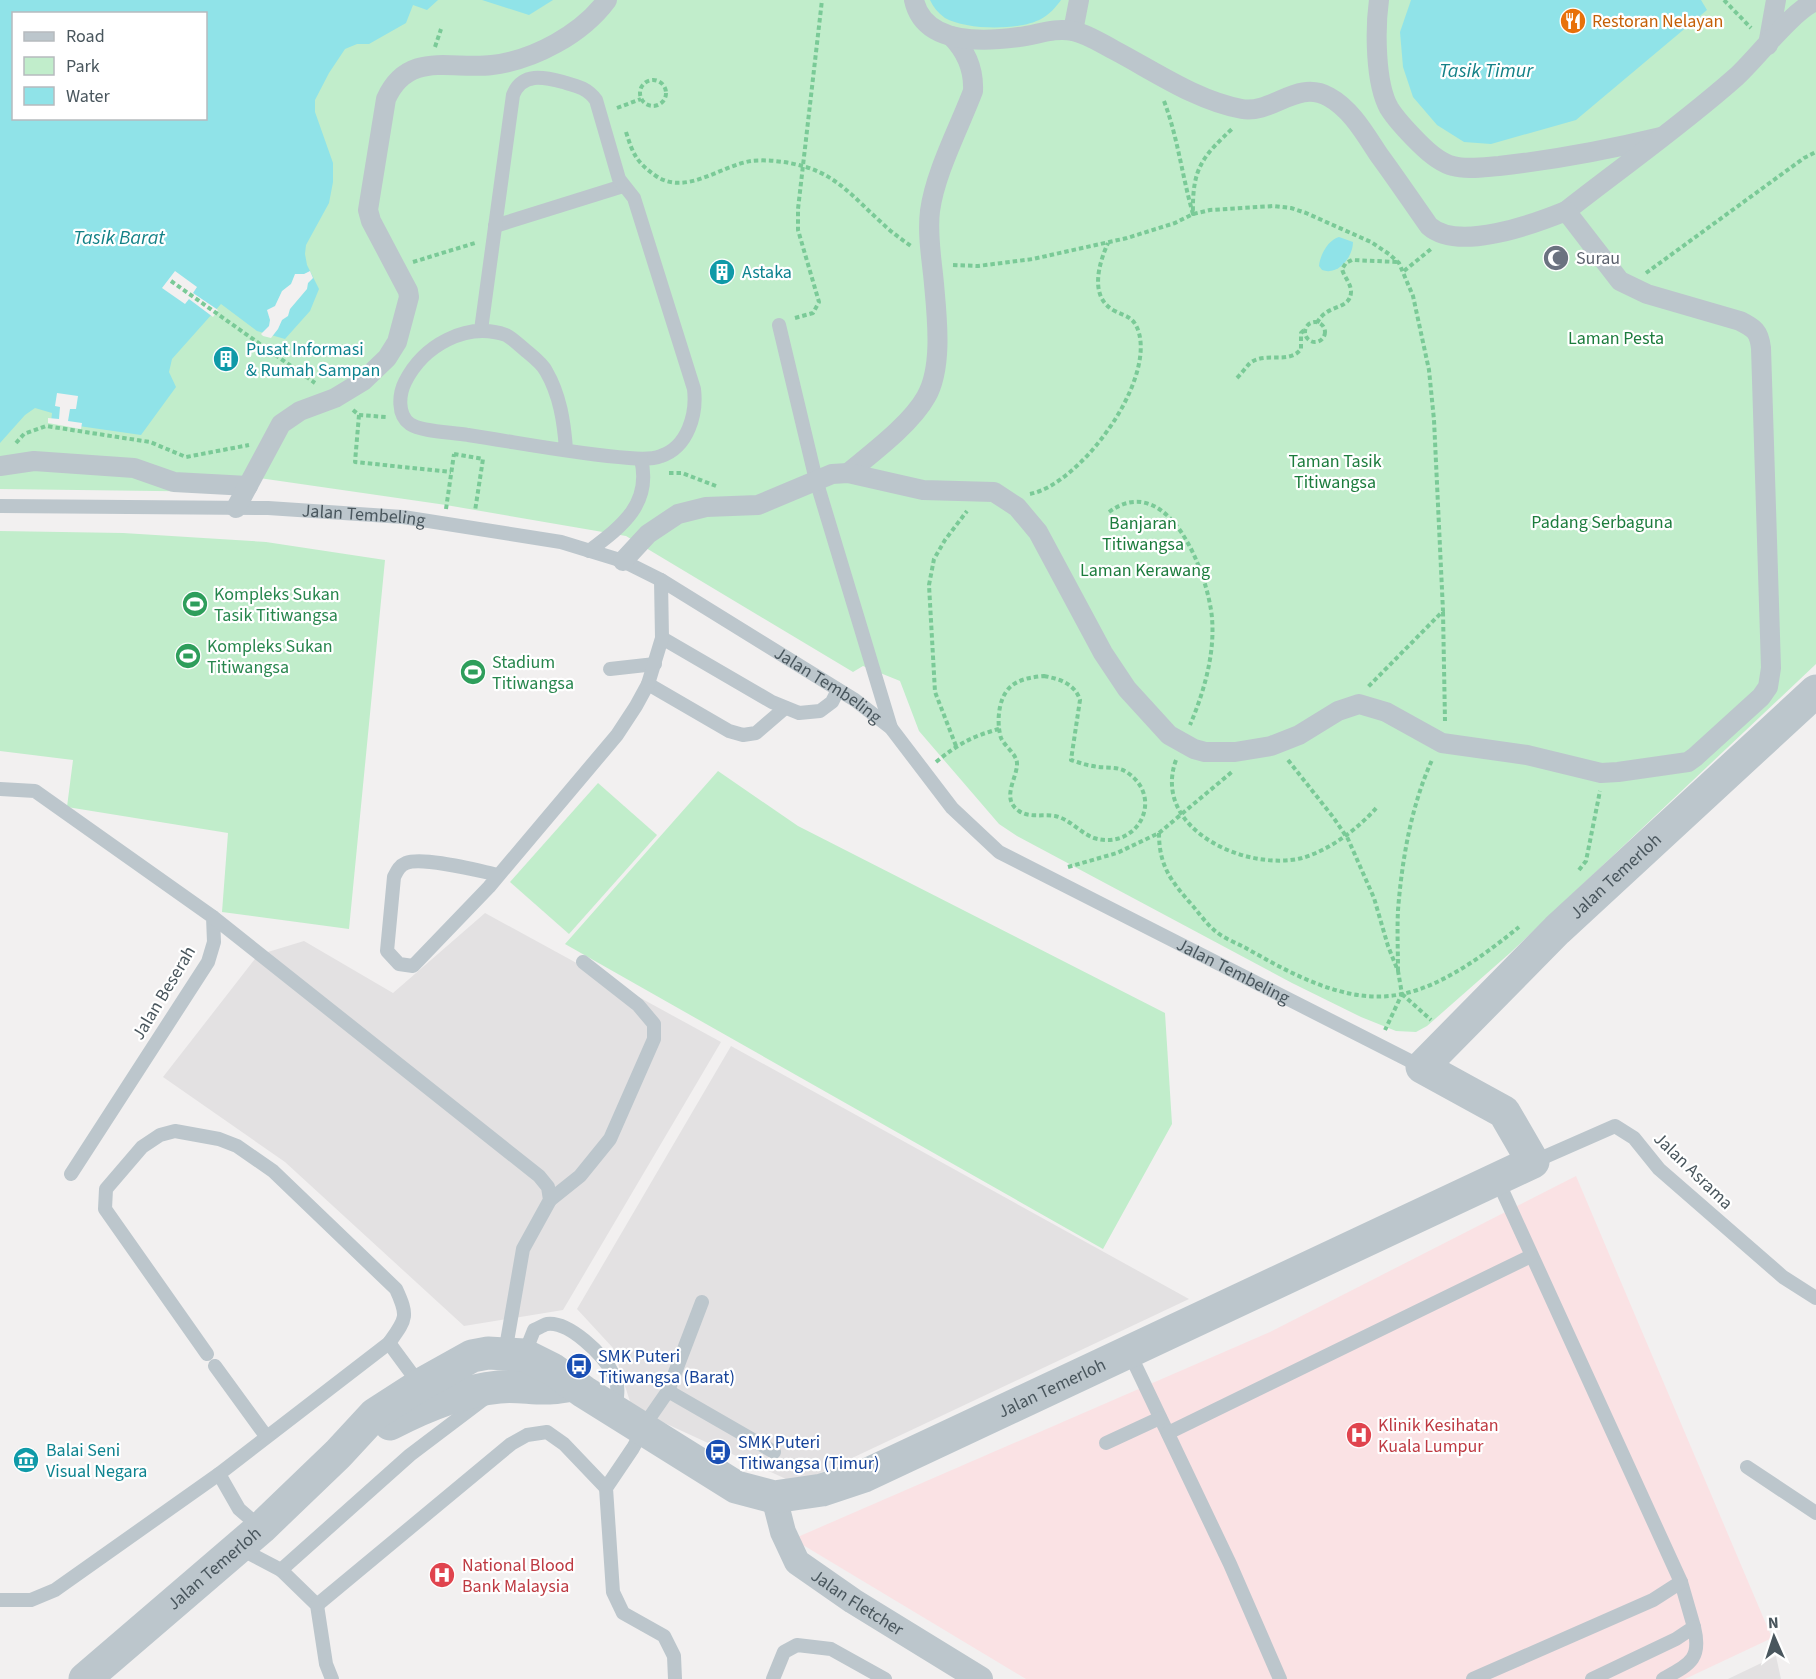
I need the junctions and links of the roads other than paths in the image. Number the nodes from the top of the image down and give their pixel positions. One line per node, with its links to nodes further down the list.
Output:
1 (607, 0): 21 (street)
2 (914, 0): 8 (street)
3 (1079, 0): 7 (street)
4 (1379, 0): 10 (street)
5 (1776, 0): 9 (street)
6 (1816, 2): 9 (street)
7 (1072, 31): 8 (street); 12 (street)
8 (951, 36): 19 (street)
9 (1768, 45): 10 (street)
10 (1661, 137): 12 (street)
11 (623, 186): 13 (lane); 13 (lane); 17 (lane)
12 (1566, 211): 19 (street)
13 (494, 232): 15 (lane)
14 (783, 323): 20 (lane)
15 (481, 330): 16 (lane); 16 (lane)
16 (566, 449): 17 (lane)
17 (641, 459): 24 (lane)
18 (0, 466): 21 (street)
19 (848, 473): 20 (street)
20 (816, 480): 25 (street); 34 (lane)
21 (248, 486): 23 (street)
22 (0, 506): 23 (lane, Jalan Tembeling)
23 (236, 508): 24 (lane, Jalan Tembeling)
24 (589, 551): 25 (lane, Jalan Tembeling)
25 (623, 561): 26 (lane, Jalan Tembeling)
26 (661, 580): 27 (lane); 31 (lane, Jalan Tembeling)
27 (662, 638): 28 (lane); 33 (lane)
28 (655, 664): 29 (lane); 30 (lane)
29 (610, 669)
30 (648, 684): 33 (lane); 36 (lane)
31 (838, 690): 33 (lane); 34 (lane, Jalan Tembeling)
32 (1816, 691): 39 (street, Jalan Temerloh)
33 (785, 708)
34 (891, 728): 39 (lane, Jalan Tembeling)
35 (0, 789): 37 (lane)
36 (499, 875): 36 (lane)
37 (213, 917): 41 (lane, Jalan Beserah); 43 (lane)
38 (583, 962): 43 (lane)
39 (1422, 1067): 40 (street, Jalan Tembeling)
40 (1533, 1162): 42 (street, Jalan Temerloh); 45 (lane, Jalan Asrama)
41 (71, 1174)
42 (1497, 1179): 44 (lane); 48 (street, Jalan Temerloh)
43 (550, 1200): 49 (lane)
44 (1532, 1256): 57 (lane); 69 (lane)
45 (1816, 1298)
46 (702, 1302): 53 (lane)
47 (389, 1342): 50 (lane); 58 (lane); 58 (lane)
48 (1129, 1352): 55 (lane); 65 (street, Jalan Temerloh)
49 (514, 1354): 50 (street, Jalan Temerloh); 51 (street, Jalan Temerloh); 52 (street); 54 (lane)
50 (420, 1385): 61 (street, Jalan Temerloh)
51 (573, 1385): 52 (street, Jalan Temerloh); 54 (street, Jalan Temerloh)
52 (506, 1386): 61 (street, Jalan Temerloh); 68 (lane)
53 (668, 1391): 56 (lane); 60 (lane)
54 (615, 1411): 56 (street, Jalan Temerloh)
55 (1160, 1418): 57 (lane); 59 (lane)
56 (643, 1429): 64 (lane); 65 (street, Jalan Temerloh)
57 (1168, 1433): 79 (lane)
58 (266, 1436): 63 (lane)
59 (1106, 1443)
60 (774, 1452)
61 (338, 1454): 67 (street, Jalan Temerloh)
62 (1748, 1467): 66 (lane)
63 (219, 1474): 67 (lane); 70 (lane)
64 (606, 1488): 71 (lane); 75 (lane)
65 (774, 1497): 78 (street, Jalan Fletcher)
66 (1816, 1513)
67 (250, 1538): 68 (lane); 73 (street, Jalan Temerloh)
68 (281, 1570): 71 (lane)
69 (1681, 1582): 72 (lane); 80 (lane)
70 (0, 1600)
71 (317, 1605): 74 (lane)
72 (1694, 1627): 81 (lane); 82 (lane)
73 (85, 1679)
74 (332, 1679)
75 (675, 1679)
76 (773, 1679): 77 (lane)
77 (885, 1679)
78 (980, 1679)
79 (1280, 1679)
80 (1473, 1679)
81 (1592, 1679)
82 (1663, 1679)

